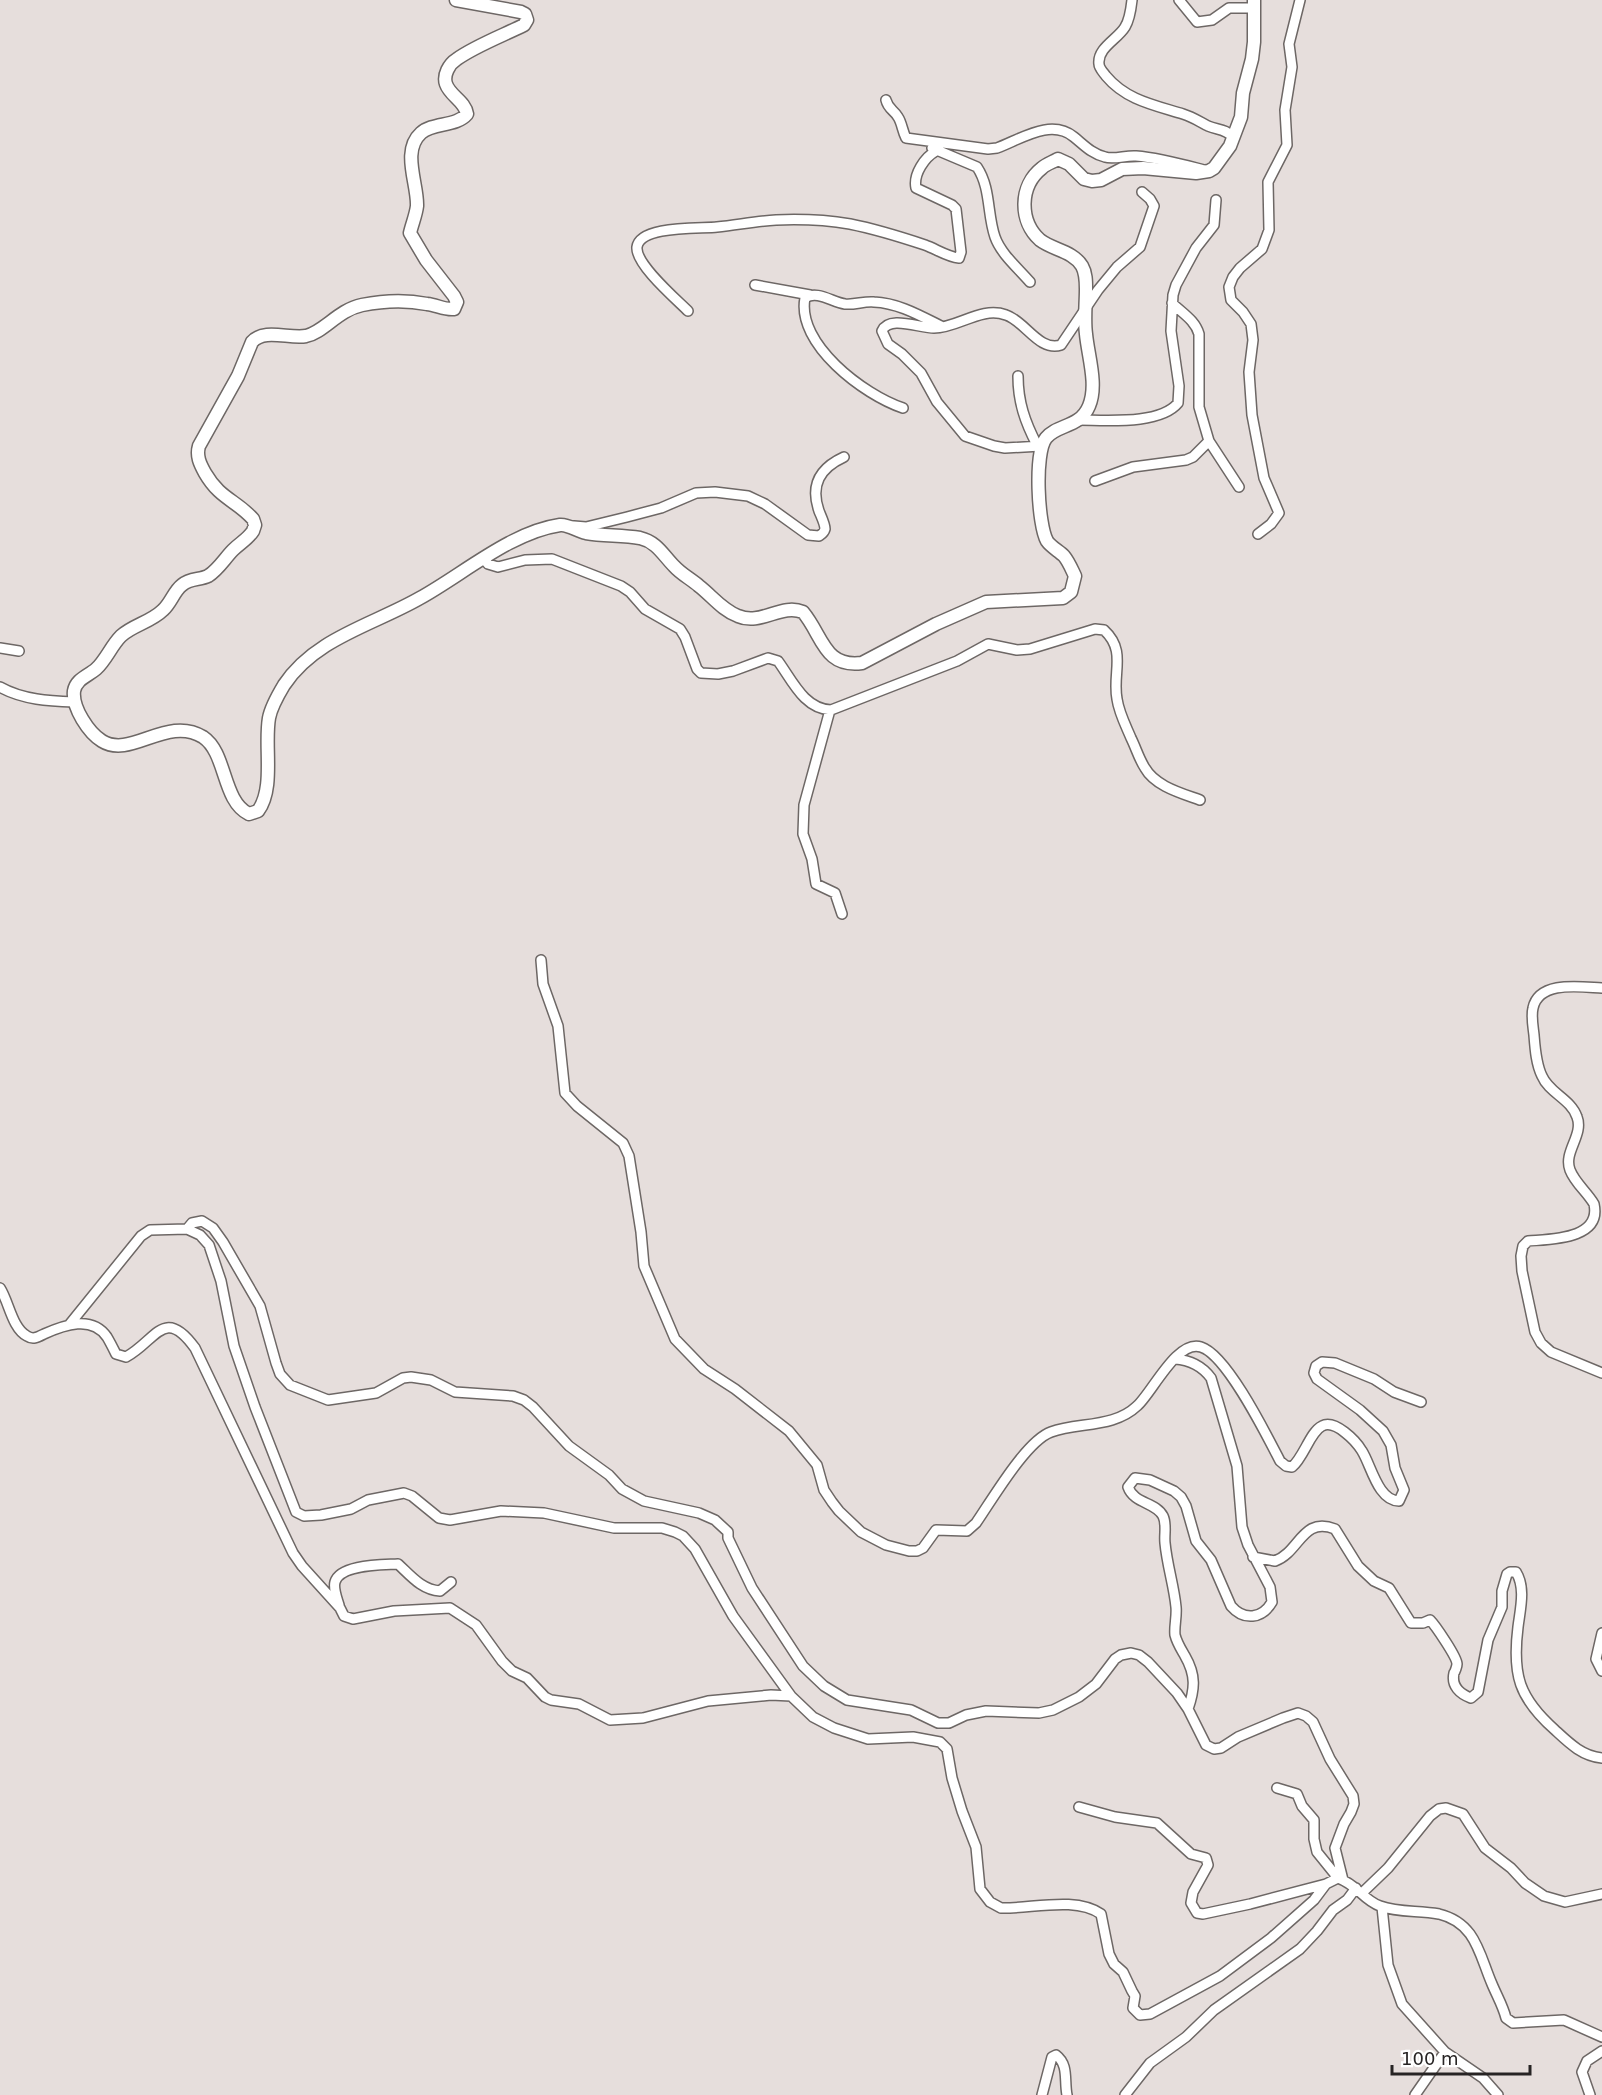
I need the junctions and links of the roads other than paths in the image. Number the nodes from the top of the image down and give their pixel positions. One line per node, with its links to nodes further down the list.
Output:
1 (456, 0): 34 (street)
2 (1132, 0): 7 (street)
3 (1179, 0): 5 (street)
4 (1300, 0): 29 (street)
5 (1255, 4): 7 (street)
6 (886, 100): 8 (street)
7 (1233, 137): 10 (street)
8 (920, 140): 9 (street); 10 (street)
9 (936, 150): 13 (street); 18 (street)
10 (1209, 171): 17 (street)
11 (1142, 192): 17 (street)
12 (1216, 200): 16 (street)
13 (1030, 282)
14 (755, 285): 15 (street)
15 (810, 295): 19 (street); 21 (street)
16 (1172, 303): 22 (street); 23 (street)
17 (1085, 308): 19 (street); 22 (street)
18 (688, 310)
19 (943, 327): 24 (street)
20 (1018, 376): 24 (street)
21 (903, 408)
22 (1079, 420): 24 (street)
23 (1209, 441): 26 (street); 27 (street)
24 (1039, 446): 28 (street)
25 (844, 458): 28 (street)
26 (1095, 481)
27 (1239, 487)
28 (563, 525): 30 (street)
29 (1258, 534)
30 (483, 558): 34 (street); 35 (street)
31 (0, 648): 32 (street)
32 (19, 651)
33 (0, 687): 34 (street)
34 (75, 702)
35 (830, 710): 36 (street); 37 (street)
36 (1200, 800)
37 (842, 914)
38 (541, 960): 43 (street)
39 (1602, 988): 44 (street)
40 (187, 1229): 42 (street); 51 (street); 52 (street)
41 (0, 1288): 42 (street)
42 (69, 1325): 48 (street)
43 (1175, 1359): 45 (street); 46 (street)
44 (1602, 1373)
45 (1421, 1402)
46 (1253, 1557): 52 (street); 53 (street)
47 (451, 1582): 48 (street)
48 (340, 1608): 51 (street)
49 (1602, 1633): 50 (street)
50 (1602, 1671)
51 (791, 1696): 57 (street)
52 (1188, 1709): 56 (street)
53 (1602, 1758)
54 (1277, 1788): 56 (street)
55 (1079, 1807): 57 (street)
56 (1340, 1879): 57 (street); 58 (street)
57 (1326, 1884)
58 (1359, 1890): 59 (street); 60 (street); 66 (street)
59 (1602, 1894)
60 (1382, 1907): 61 (street); 63 (street)
61 (1602, 2037)
62 (1602, 2051): 69 (street)
63 (1445, 2052): 67 (street); 68 (street)
64 (1042, 2095): 65 (street)
65 (1067, 2095)
66 (1125, 2095)
67 (1415, 2095)
68 (1498, 2095)
69 (1590, 2095)

